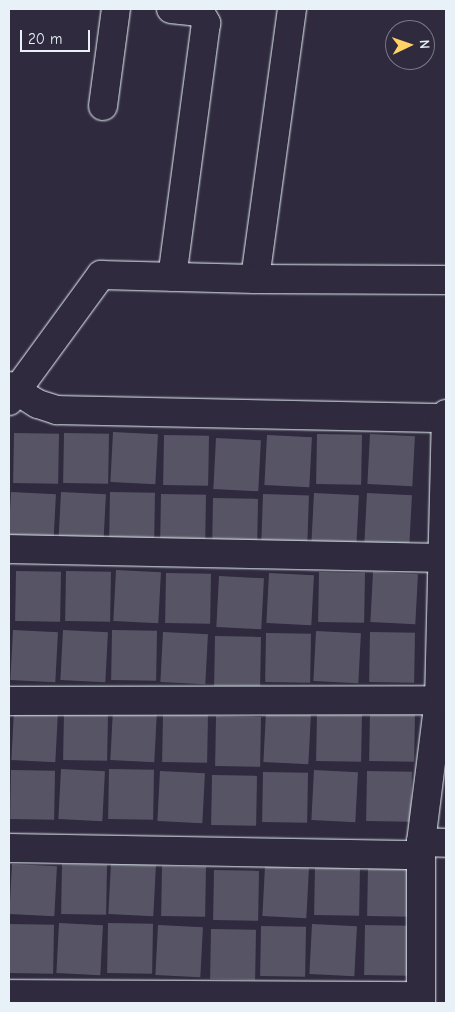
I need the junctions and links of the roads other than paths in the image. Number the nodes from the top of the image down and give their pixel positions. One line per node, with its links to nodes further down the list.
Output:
1 (116, 9): 4 (street)
2 (171, 9): 5 (street)
3 (292, 9): 6 (street)
4 (103, 106)
5 (172, 278): 6 (street); 8 (street)
6 (255, 279): 7 (street)
7 (446, 280)
8 (11, 392): 10 (street)
9 (446, 414): 10 (street)
10 (446, 418): 12 (street)
11 (9, 549): 12 (street)
12 (442, 558): 13 (street)
13 (443, 700): 14 (street); 15 (street)
14 (9, 701)
15 (430, 847): 16 (street); 18 (street)
16 (9, 848)
17 (9, 994): 18 (street)
18 (420, 1000)

